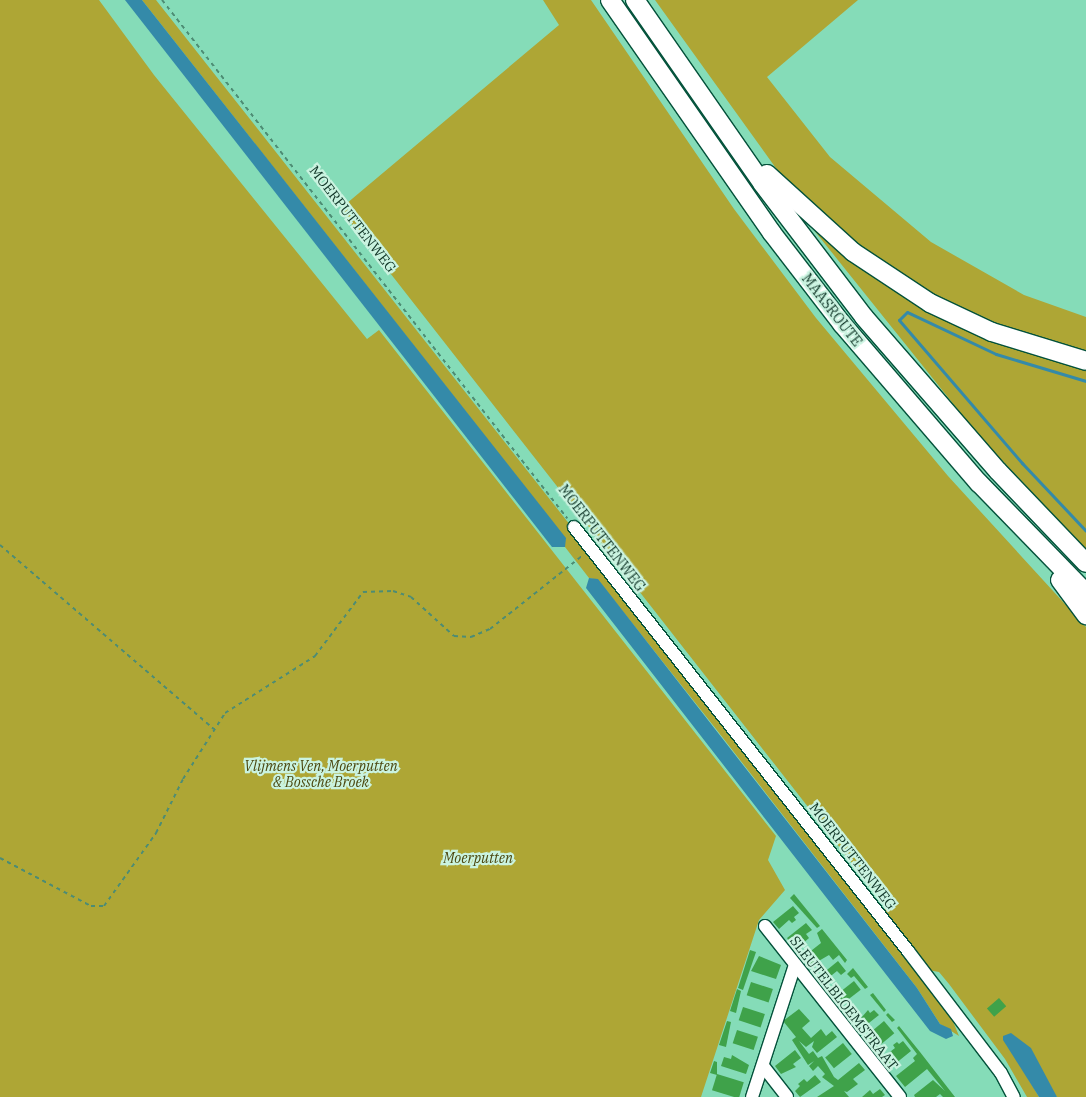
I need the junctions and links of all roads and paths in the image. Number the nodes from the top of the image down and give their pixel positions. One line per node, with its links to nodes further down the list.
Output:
1 (162, 0): 6 (path, MOERPUTTENWEG)
2 (610, 0): 7 (highway, MAASROUTE)
3 (635, 0): 4 (highway, MAASROUTE)
4 (729, 137): 5 (highway); 10 (highway, MAASROUTE)
5 (1086, 361)
6 (574, 527): 9 (street, MOERPUTTENWEG)
7 (1027, 535): 11 (highway, MAASROUTE); 12 (highway)
8 (0, 544): 13 (path)
9 (591, 549): 13 (path); 21 (street, MOERPUTTENWEG)
10 (1086, 563)
11 (1086, 593)
12 (1086, 615)
13 (215, 730): 14 (path)
14 (0, 858)
15 (765, 926): 16 (street, SLEUTELBLOEMSTRAAT)
16 (795, 965): 17 (street); 20 (street, SLEUTELBLOEMSTRAAT)
17 (763, 1066): 18 (street); 19 (street)
18 (752, 1097)
19 (787, 1097)
20 (900, 1097)
21 (1014, 1097)

